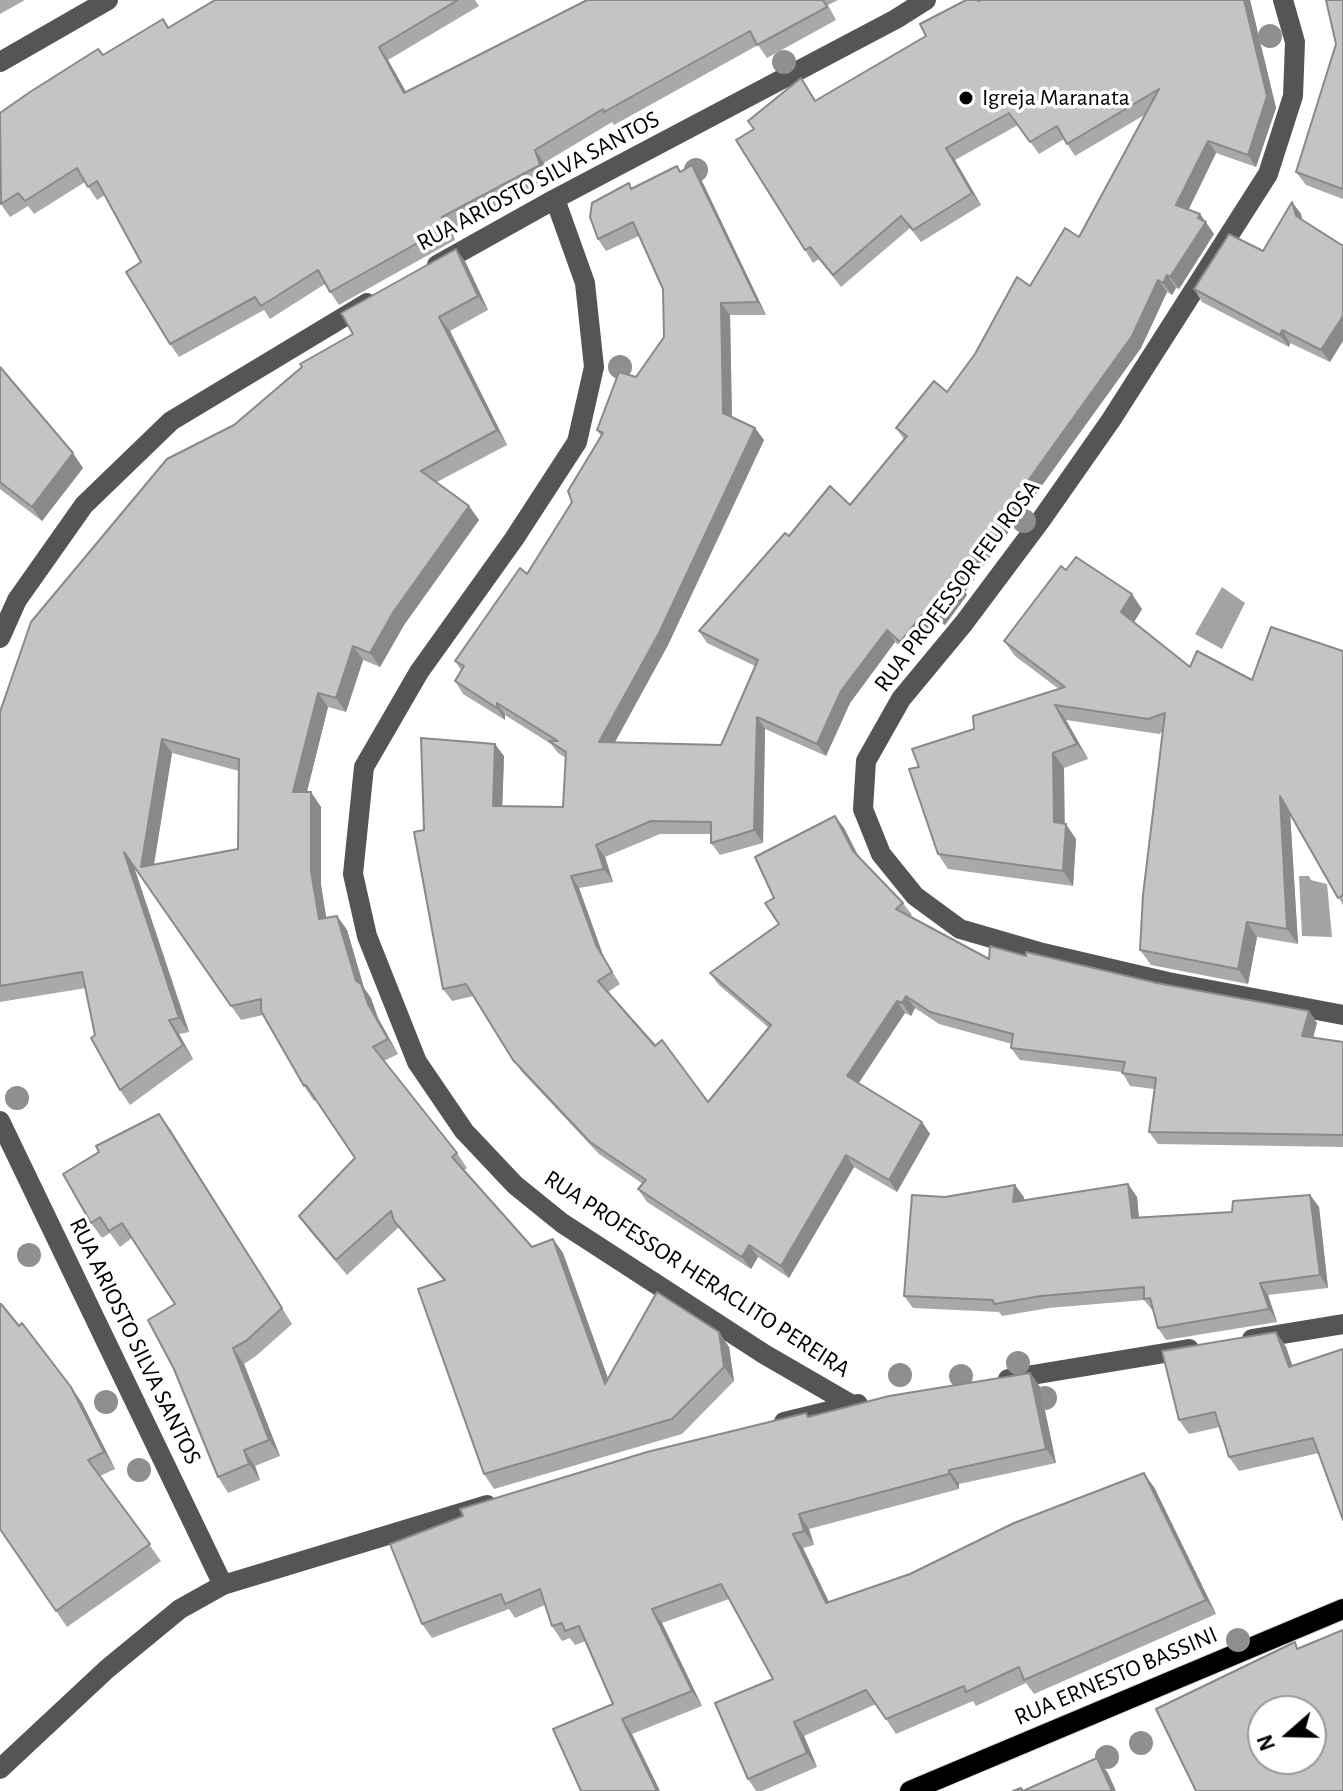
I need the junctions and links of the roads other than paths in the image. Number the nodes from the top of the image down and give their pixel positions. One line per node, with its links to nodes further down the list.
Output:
1 (108, 0): 4 (street)
2 (926, 0): 5 (street, RUA ARIOSTO SILVA SANTOS)
3 (1283, 0): 10 (street, RUA PROFESSOR FEU ROSA)
4 (0, 62)
5 (555, 199): 6 (street, RUA ARIOSTO SILVA SANTOS); 17 (street, RUA PROFESSOR HERACLITO PEREIRA)
6 (413, 278)
7 (387, 292): 8 (street)
8 (8, 597): 9 (street)
9 (0, 638)
10 (1343, 1015)
11 (0, 1121): 20 (street, RUA ARIOSTO SILVA SANTOS)
12 (1343, 1324): 13 (street)
13 (1237, 1342)
14 (1206, 1346): 15 (street)
15 (990, 1382)
16 (882, 1400): 17 (street, RUA PROFESSOR HERACLITO PEREIRA)
17 (852, 1405): 18 (street, RUA PROFESSOR HERACLITO PEREIRA)
18 (761, 1428)
19 (506, 1499): 20 (street)
20 (223, 1585): 22 (street)
21 (1343, 1609): 23 (main road, RUA ERNESTO BASSINI)
22 (0, 1769)
23 (910, 1791)

